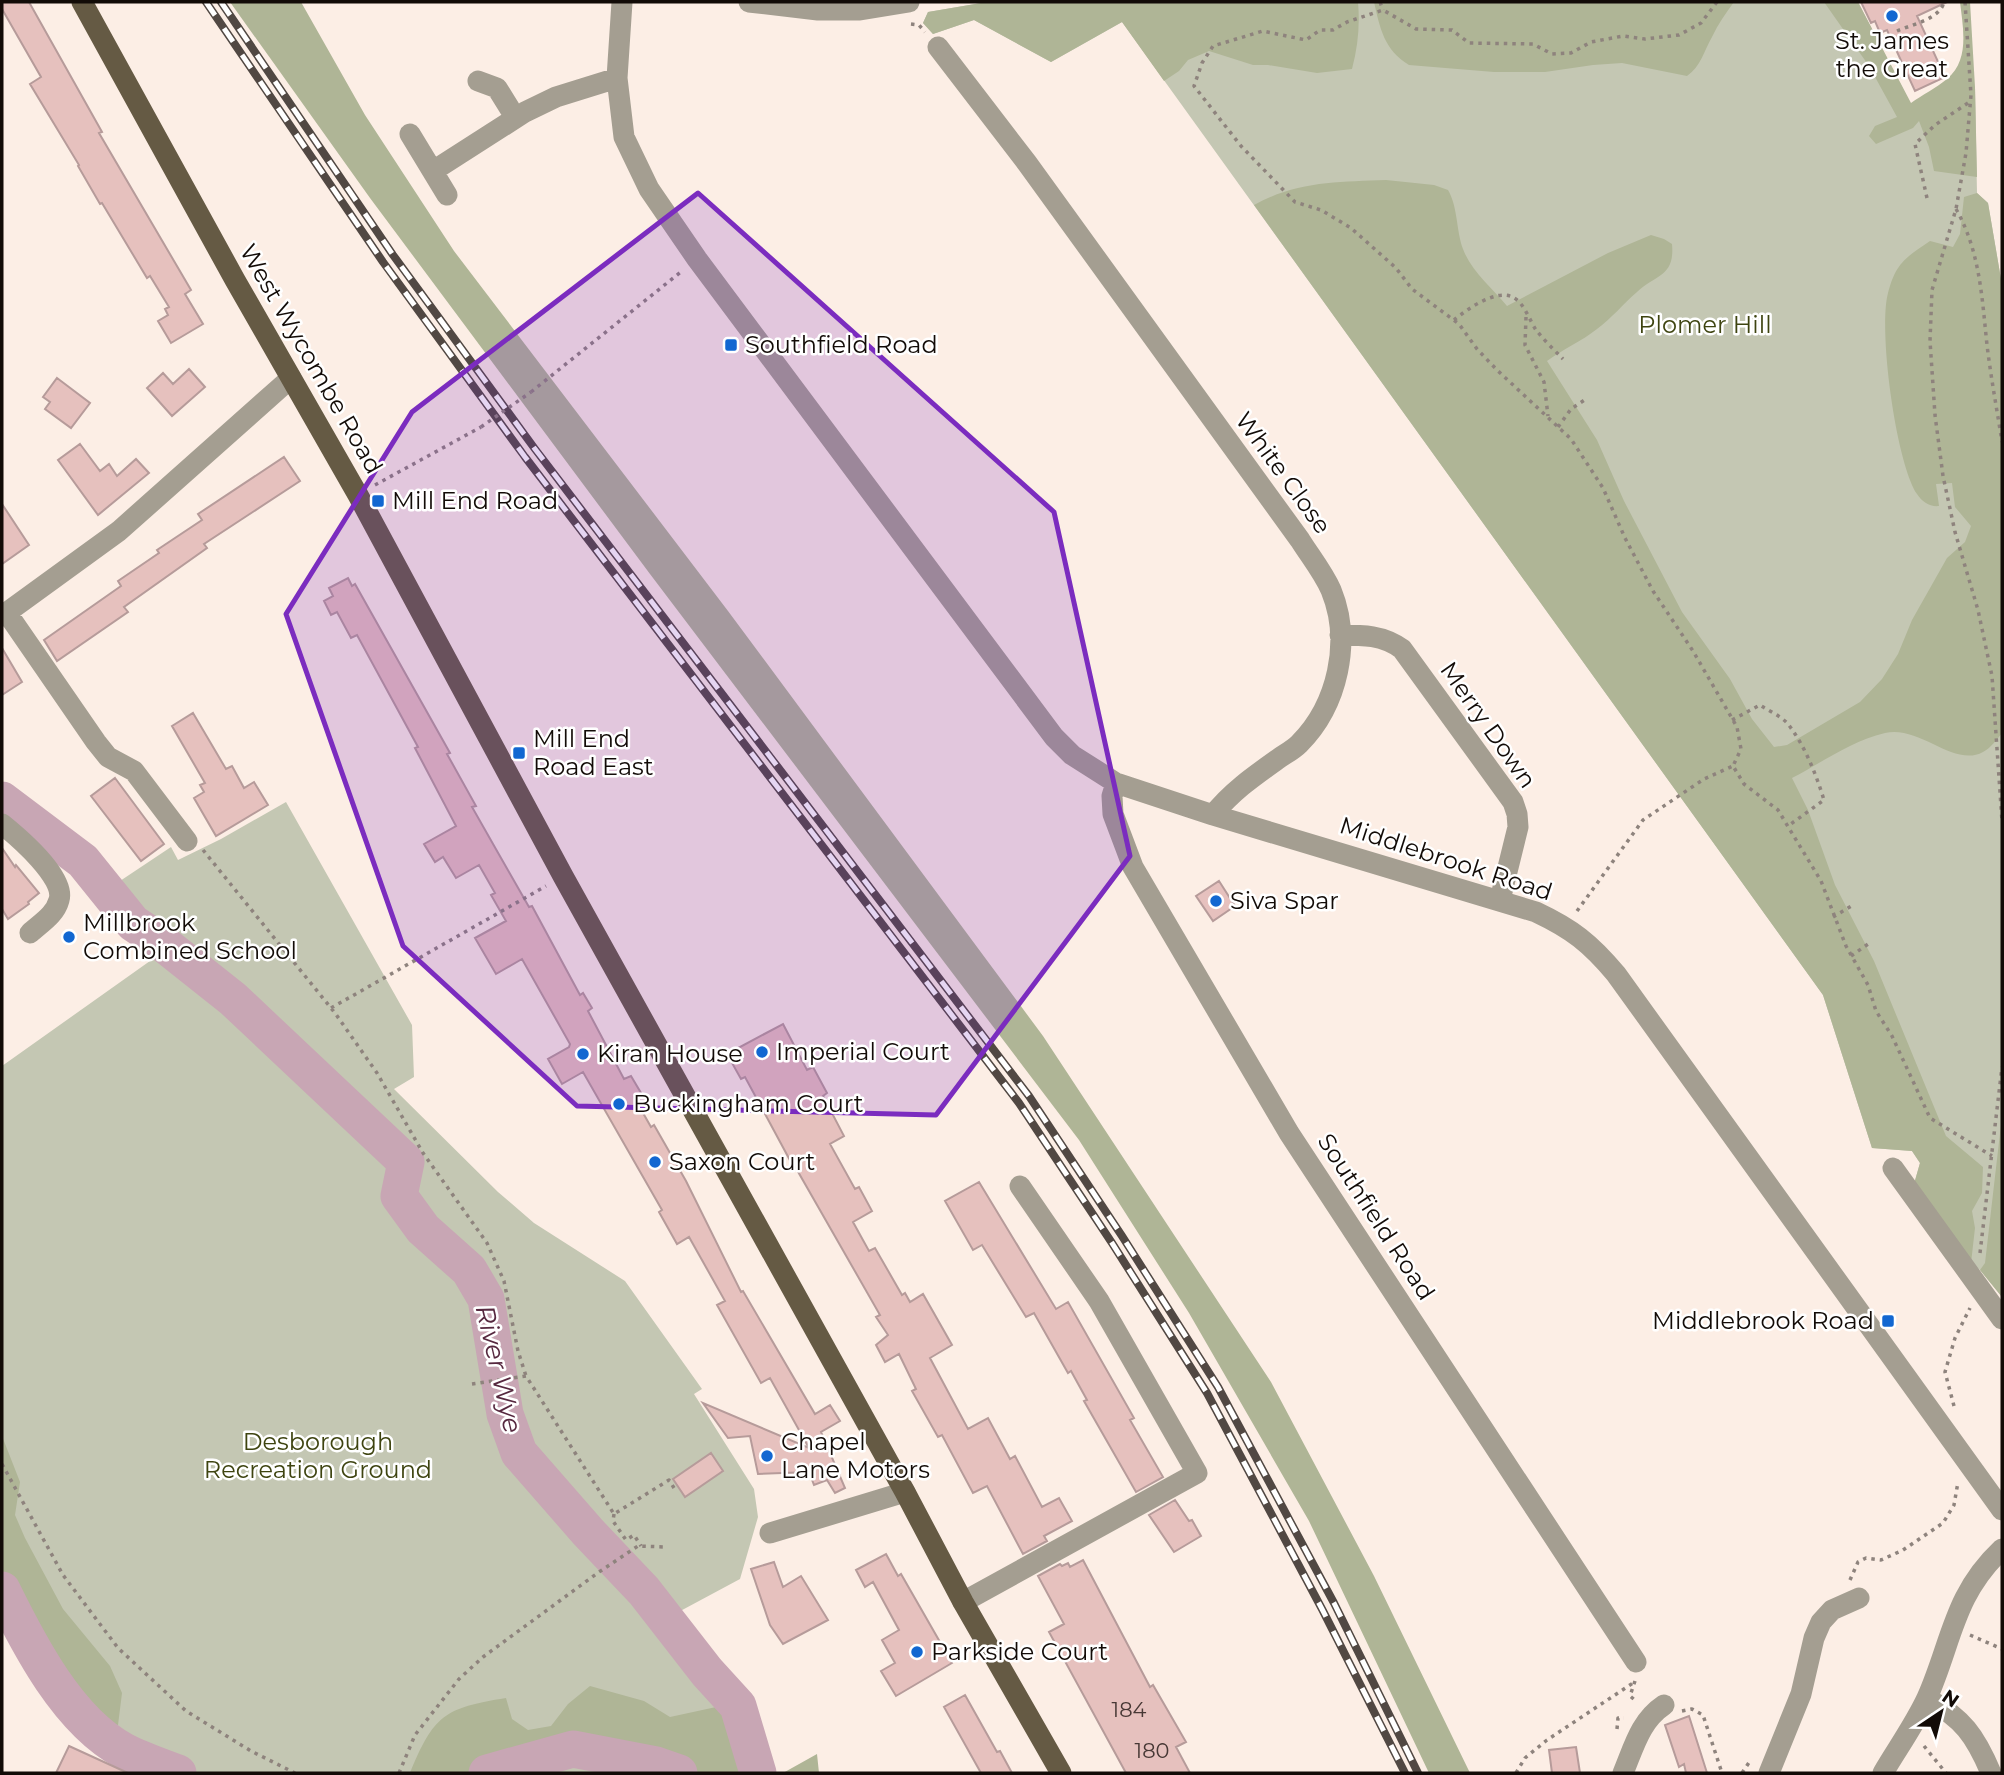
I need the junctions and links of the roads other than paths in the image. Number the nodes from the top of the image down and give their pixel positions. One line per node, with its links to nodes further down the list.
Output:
1 (622, 2): 7 (street)
2 (749, 2): 5 (street)
3 (909, 2): 5 (street)
4 (89, 4): 13 (main road, West Wycombe Road)
5 (861, 6)
6 (938, 47): 15 (street, White Close)
7 (617, 78): 9 (street); 16 (street)
8 (478, 81): 9 (street)
9 (515, 117): 11 (street)
10 (410, 134): 11 (street)
11 (433, 171): 12 (street)
12 (447, 195)
13 (291, 378): 14 (street); 25 (main road, West Wycombe Road)
14 (4, 614): 19 (street)
15 (1340, 635): 17 (street, White Close); 20 (street, Merry Down)
16 (1116, 783): 17 (street); 31 (street, Southfield Road)
17 (1213, 815): 20 (street, Middlebrook Road)
18 (2, 824): 21 (street)
19 (187, 841)
20 (1500, 900): 26 (street, Middlebrook Road)
21 (30, 933)
22 (1893, 1168): 24 (street)
23 (1020, 1186): 30 (street)
24 (2002, 1319)
25 (905, 1492): 27 (street); 30 (main road, West Wycombe Road)
26 (2002, 1510)
27 (770, 1533)
28 (2002, 1549): 32 (street)
29 (1859, 1598): 34 (street)
30 (963, 1602): 35 (main road, West Wycombe Road)
31 (1635, 1672)
32 (1927, 1698): 37 (street); 38 (street)
33 (1664, 1705): 36 (street)
34 (1762, 1765)
35 (1061, 1773)
36 (1623, 1773)
37 (1883, 1773)
38 (1991, 1773)

